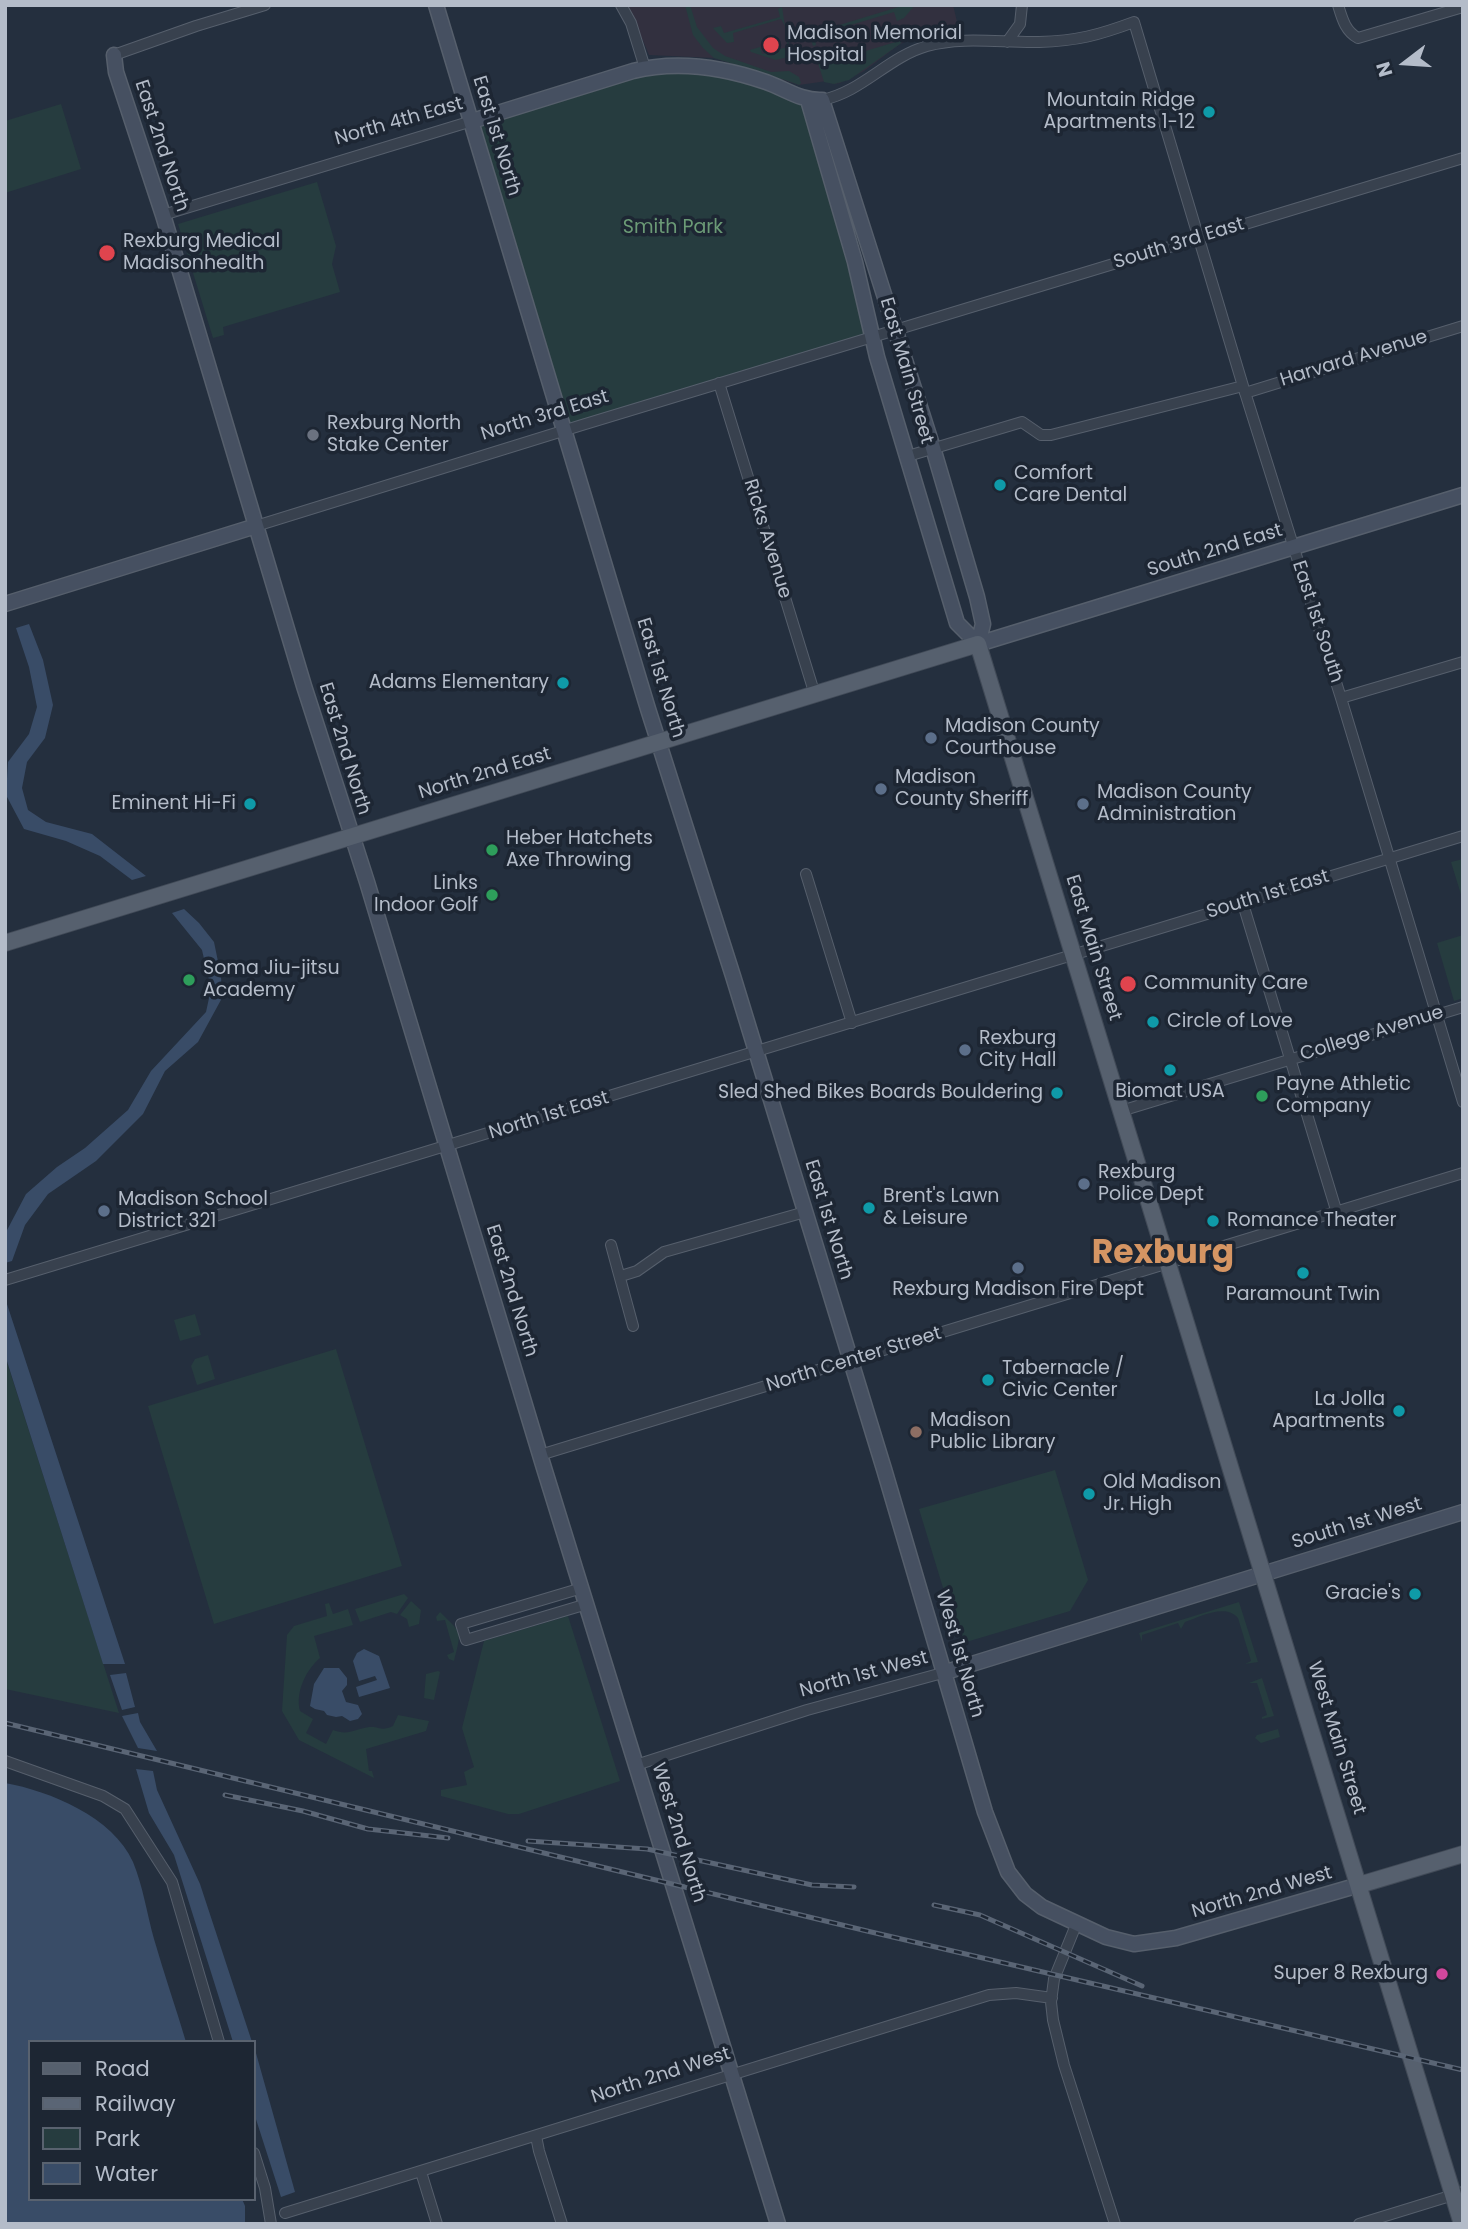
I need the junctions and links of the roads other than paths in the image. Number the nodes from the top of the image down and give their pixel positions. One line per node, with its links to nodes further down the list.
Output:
1 (265, 5): 8 (street)
2 (436, 5): 11 (street, East 1st North)
3 (621, 5): 9 (street)
4 (1022, 5): 7 (street)
5 (1338, 5): 6 (street)
6 (1463, 7)
7 (1007, 42): 10 (street); 14 (street, East 1st South)
8 (114, 55): 13 (street, East 2nd North)
9 (645, 68): 10 (street, North 4th East); 11 (street, North 4th East)
10 (815, 100): 16 (street, East Main Street); 17 (street, East Main Street)
11 (472, 121): 13 (street, North 4th East); 20 (street, East 1st North)
12 (1463, 158): 14 (street, South 3rd East)
13 (163, 215): 24 (street, East 2nd North)
14 (1199, 238): 16 (street, South 3rd East); 19 (street, East 1st South)
15 (1463, 326): 19 (street, Harvard Avenue)
16 (895, 330): 17 (street, North 3rd East); 21 (street, East Main Street)
17 (874, 337): 18 (street, North 3rd East); 22 (street, East Main Street)
18 (719, 383): 20 (street, North 3rd East); 29 (street, Ricks Avenue)
19 (1244, 389): 21 (street, Harvard Avenue); 25 (street, East 1st South)
20 (565, 430): 24 (street, North 3rd East); 31 (street, East 1st North)
21 (933, 449): 22 (street, Harvard Avenue); 27 (street, East Main Street)
22 (908, 456): 27 (street, East Main Street)
23 (1463, 495): 25 (street, South 2nd East)
24 (256, 526): 26 (street, North 3rd East); 32 (street, East 2nd North)
25 (1293, 547): 27 (street, South 2nd East); 30 (street, East 1st South)
26 (5, 604)
27 (978, 645): 29 (main road, North 2nd East); 38 (main road, East Main Street)
28 (1463, 662): 30 (street)
29 (815, 695): 31 (main road, North 2nd East)
30 (1341, 698): 34 (street, East 1st South)
31 (659, 742): 32 (main road, North 2nd East); 42 (street, East 1st North)
32 (352, 836): 37 (main road, North 2nd East); 46 (street, East 2nd North)
33 (1463, 836): 34 (street, South 1st East)
34 (1390, 858): 36 (street, South 1st East); 40 (street, East 1st South)
35 (806, 874): 41 (street)
36 (1243, 904): 38 (street, South 1st East); 43 (street)
37 (5, 943)
38 (1073, 954): 41 (street, North 1st East); 45 (main road, East Main Street)
39 (1463, 1007): 40 (street, College Avenue)
40 (1436, 1015): 43 (street, College Avenue); 44 (street, East 1st South)
41 (852, 1023): 42 (street, North 1st East)
42 (756, 1052): 46 (street, North 1st East); 48 (street, East 1st North)
43 (1291, 1058): 45 (street, College Avenue); 49 (street)
44 (1463, 1102)
45 (1121, 1111): 51 (main road, East Main Street)
46 (447, 1147): 53 (street, North 1st East); 56 (street, East 2nd North)
47 (1463, 1173): 49 (street, North Center Street)
48 (805, 1212): 52 (street); 55 (street, East 1st North)
49 (1337, 1213): 51 (street, North Center Street)
50 (611, 1245): 52 (street)
51 (1168, 1265): 55 (street, North Center Street); 58 (main road, West Main Street)
52 (621, 1276): 54 (street)
53 (5, 1280)
54 (633, 1326)
55 (851, 1362): 56 (street, North Center Street); 61 (street, West 1st North)
56 (540, 1455): 59 (street, West 2nd North)
57 (1463, 1512): 58 (street, South 1st West)
58 (1264, 1574): 61 (street, North 1st West); 65 (main road, West Main Street)
59 (582, 1588): 60 (street, West 2nd North); 60 (street)
60 (587, 1604): 63 (street, West 2nd North)
61 (946, 1672): 63 (street, North 1st West); 66 (street, West 1st North)
62 (5, 1761): 69 (street)
63 (636, 1765): 70 (street, West 2nd North)
64 (1463, 1854): 65 (main road)
65 (1359, 1885): 67 (street, North 2nd West); 74 (main road, West Main Street)
66 (1076, 1925): 67 (street, West 1st North); 68 (street)
67 (1176, 1938)
68 (1052, 1998): 70 (street, North 2nd West); 80 (street)
69 (218, 2040)
70 (731, 2073): 71 (street, North 2nd West); 79 (street, West 2nd North)
71 (536, 2136): 73 (street, North 2nd West); 78 (street)
72 (256, 2159): 76 (street)
73 (421, 2172): 75 (street, North 2nd West); 77 (street)
74 (1458, 2194): 81 (street); 82 (main road, West Main Street)
75 (285, 2213)
76 (271, 2224)
77 (437, 2224)
78 (562, 2224)
79 (778, 2224)
80 (1115, 2224)
81 (1359, 2224)
82 (1462, 2224)

